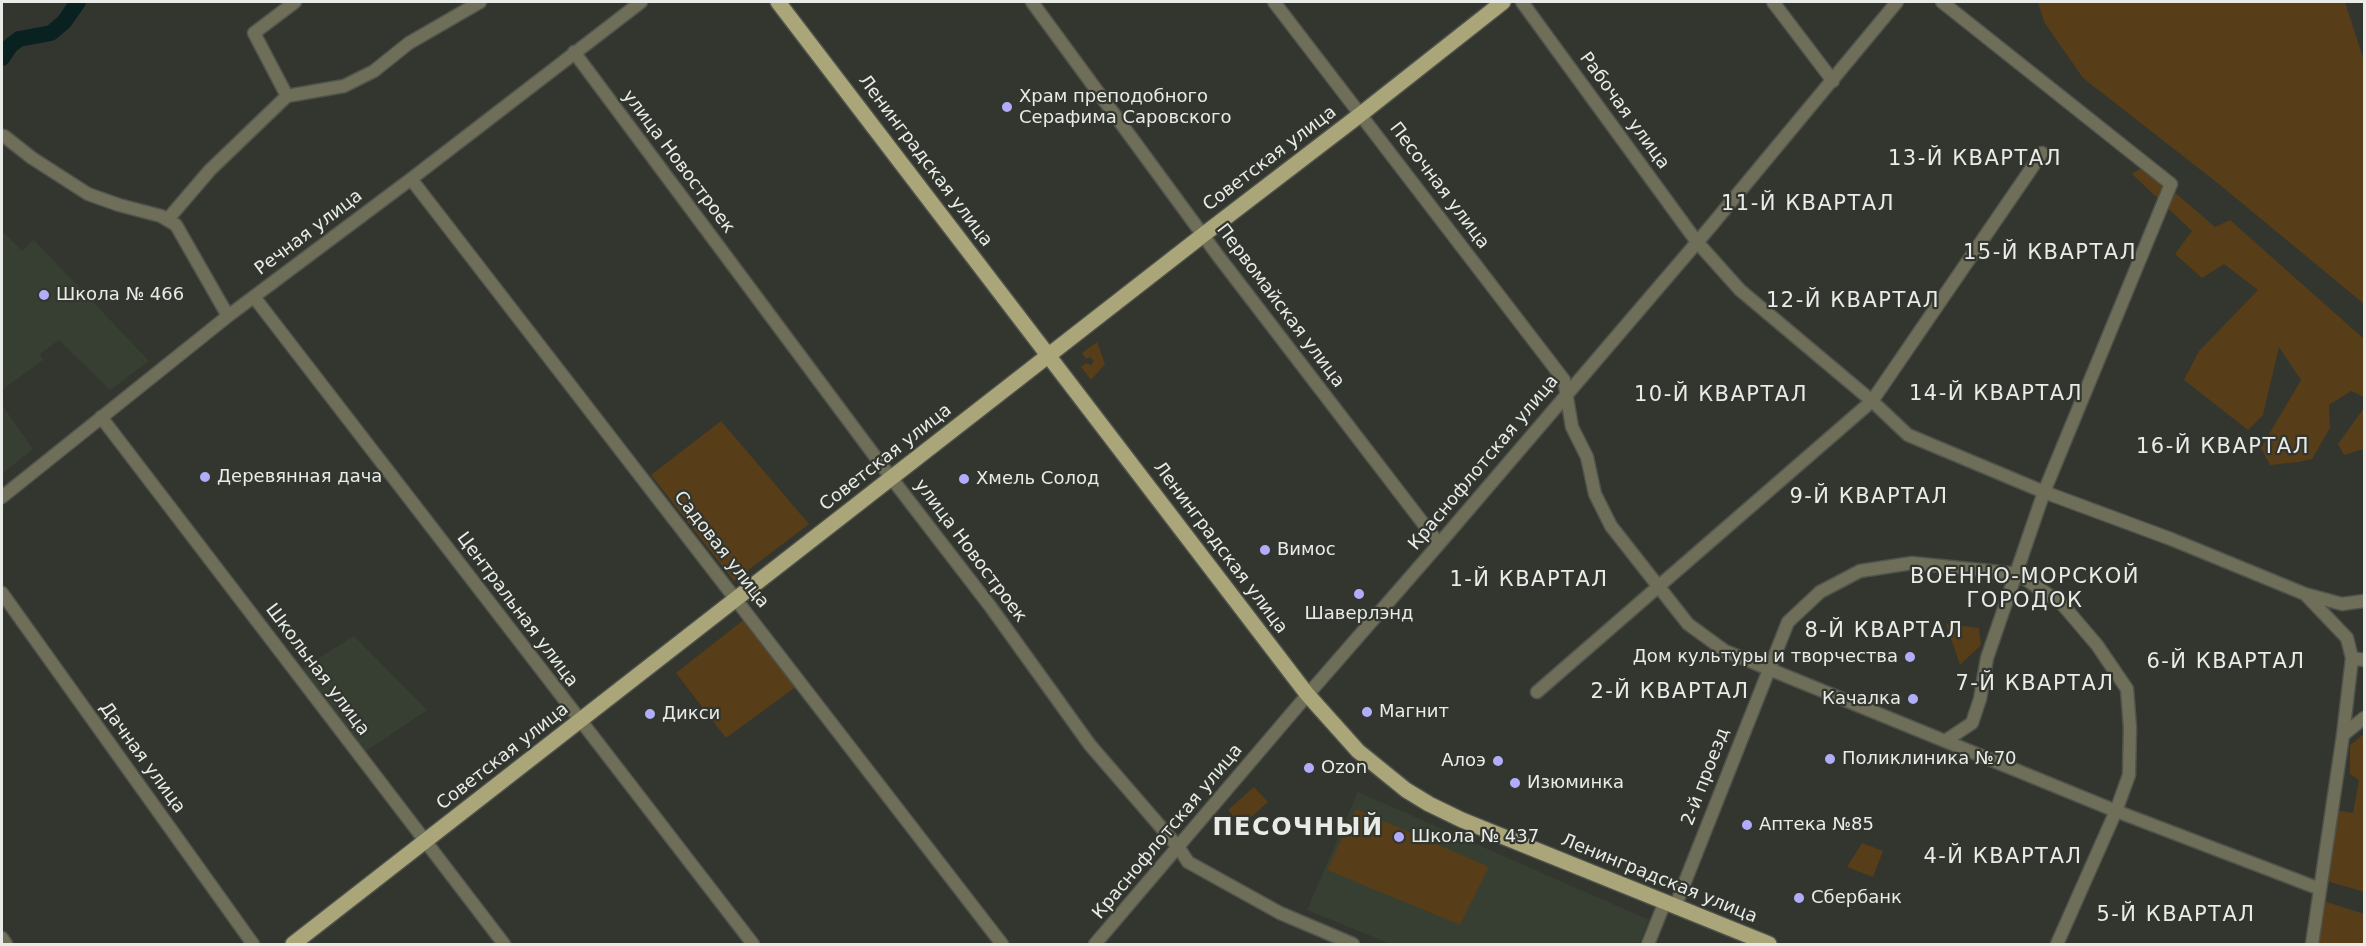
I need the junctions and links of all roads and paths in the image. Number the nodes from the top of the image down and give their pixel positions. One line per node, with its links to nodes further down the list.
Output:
1 (295, 2): 14 (street)
2 (480, 2): 14 (street)
3 (778, 2): 24 (main road, Ленинградская улица)
4 (1032, 2): 20 (street, Первомайская улица)
5 (1274, 2): 15 (street, Песочная улица)
6 (1503, 2): 15 (main road, Советская улица)
7 (1522, 2): 21 (street, Рабочая улица)
8 (1773, 2): 13 (street)
9 (1897, 2): 13 (street, Краснофлотская улица)
10 (1942, 2): 29 (street)
11 (637, 3): 12 (street, Речная улица)
12 (574, 52): 18 (street, Речная улица); 28 (street, улица Новостроек)
13 (1833, 81): 21 (street, Краснофлотская улица)
14 (287, 96): 19 (street)
15 (1361, 114): 20 (main road, Советская улица); 25 (street, Песочная улица)
16 (4, 136): 19 (street)
17 (2042, 153): 26 (street)
18 (411, 179): 22 (street, Речная улица); 36 (street, Садовая улица)
19 (168, 219): 23 (street)
20 (1203, 235): 24 (main road, Советская улица); 31 (street, Первомайская улица)
21 (1696, 242): 25 (street, Краснофлотская улица); 26 (street, Рабочая улица)
22 (254, 297): 23 (street, Речная улица); 43 (street, Центральная улица)
23 (228, 316): 27 (street, Речная улица)
24 (1048, 355): 28 (main road, Советская улица); 41 (main road, Ленинградская улица)
25 (1565, 395): 31 (street, Краснофлотская улица); 33 (street, Песочная улица)
26 (1872, 401): 29 (street, Рабочая улица); 33 (street)
27 (101, 417): 30 (street, Речная улица); 47 (street, Школьная улица)
28 (892, 479): 36 (main road, Советская улица); 48 (street, улица Новостроек)
29 (2044, 492): 32 (street); 35 (street, Рабочая улица)
30 (2, 497)
31 (1439, 544): 41 (street, Краснофлотская улица)
32 (2018, 574): 39 (street, 2-й проезд); 45 (street); 46 (street, 2-й проезд)
33 (1659, 589): 39 (street, Песочная улица); 40 (street)
34 (2, 593): 53 (street, Дачная улица)
35 (2305, 594): 37 (street, Рабочая улица); 38 (street)
36 (737, 600): 43 (main road, Советская улица); 57 (street, Садовая улица)
37 (2364, 601)
38 (2358, 659): 44 (street)
39 (1768, 668): 45 (street, Песочная улица); 50 (street, 2-й проезд)
40 (1537, 692)
41 (1307, 694): 48 (street, Краснофлотская улица); 50 (main road, Ленинградская улица)
42 (2364, 718): 44 (street)
43 (581, 722): 47 (main road, Советская улица); 56 (street, Центральная улица)
44 (2343, 735): 49 (street)
45 (1945, 741): 46 (street, Песочная улица)
46 (2116, 811): 49 (street, Песочная улица); 62 (street, 2-й проезд)
47 (426, 842): 54 (main road, Советская улица); 55 (street, Школьная улица)
48 (1179, 848): 58 (street, Краснофлотская улица); 59 (street, улица Новостроек)
49 (2320, 889): 63 (street)
50 (1670, 905): 60 (street, 2-й проезд); 61 (main road, Ленинградская улица)
51 (2, 938): 52 (street)
52 (6, 945)
53 (253, 945)
54 (293, 945)
55 (504, 945)
56 (753, 945)
57 (1002, 945)
58 (1095, 945)
59 (1353, 945)
60 (1648, 945)
61 (1769, 945)
62 (2057, 945)
63 (2312, 945)

